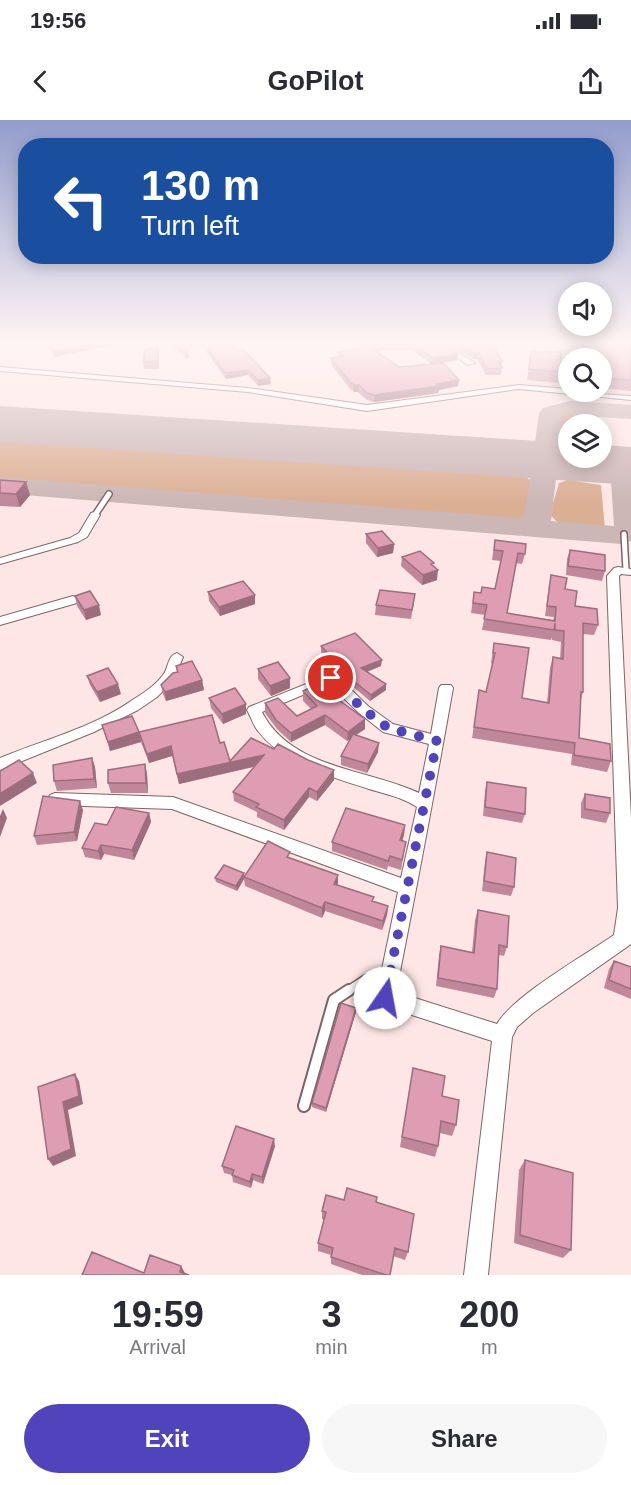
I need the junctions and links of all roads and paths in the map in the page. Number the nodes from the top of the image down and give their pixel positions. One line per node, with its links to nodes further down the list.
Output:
1 (287, 396): 2 (street)
2 (455, 396)
3 (610, 396): 4 (street)
4 (631, 398)
5 (109, 494): 6 (lane)
6 (95, 515): 8 (street)
7 (624, 534): 9 (lane)
8 (0, 561)
9 (629, 571): 19 (street)
10 (73, 600): 11 (street)
11 (0, 621)
12 (177, 657): 15 (street)
13 (446, 688): 14 (street)
14 (437, 741): 17 (street); 17 (street)
15 (0, 764)
16 (55, 799): 18 (street)
17 (425, 804): 18 (street)
18 (409, 888): 20 (street)
19 (626, 937): 21 (street)
20 (388, 984): 21 (street); 22 (lane)
21 (502, 1035): 23 (street)
22 (304, 1106)
23 (476, 1275)

